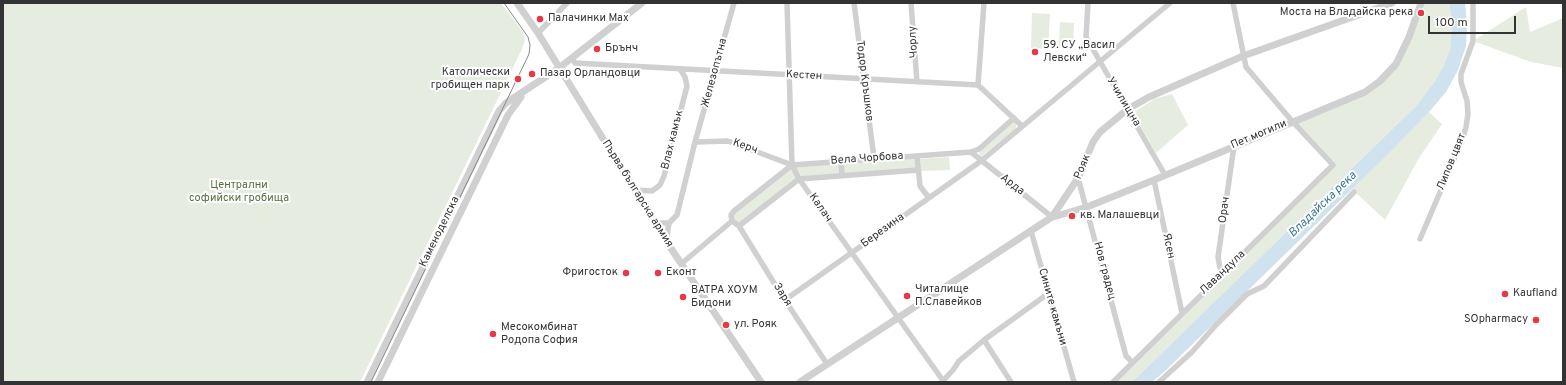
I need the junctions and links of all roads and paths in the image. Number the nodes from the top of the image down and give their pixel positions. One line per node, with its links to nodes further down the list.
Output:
1 (517, 3): 15 (street, Първа българска армия)
2 (567, 3): 15 (street)
3 (642, 3): 17 (street, Каменоделска)
4 (734, 3): 21 (street, Железопътна)
5 (787, 3): 22 (street, Калач)
6 (854, 3): 23 (street, Тодор Кръшков)
7 (911, 3): 24 (street, Чорлу)
8 (984, 3): 25 (street)
9 (1088, 3): 18 (street, Училищна)
10 (1170, 3): 18 (street)
11 (1233, 3): 16 (street)
12 (1392, 3): 16 (street, Рояк)
13 (1421, 3): 29 (street, Пет могили)
14 (1473, 3): 55 (street, Липов цвят)
15 (538, 33): 19 (street, Първа българска армия)
16 (1243, 56): 27 (street, Рояк); 29 (street)
17 (572, 58): 19 (street, Каменоделска); 20 (street, Кестен)
18 (1100, 63): 27 (street, Училищна); 30 (street)
19 (559, 68): 26 (street, Каменоделска); 45 (street, Първа българска армия)
20 (680, 69): 21 (street, Кестен); 45 (street, Влах камък)
21 (715, 72): 22 (street, Кестен); 31 (street, Железопътна)
22 (789, 75): 23 (street, Кестен); 38 (street, Калач)
23 (864, 79): 24 (street, Кестен); 35 (street, Тодор Кръшков)
24 (917, 82): 25 (street, Кестен)
25 (978, 85): 28 (street)
26 (525, 92): 67 (street, Каменоделска); 68 (street, Каменоделска)
27 (1128, 109): 41 (street, Училищна); 42 (street, Рояк)
28 (1014, 118): 30 (street); 33 (street, Вела Чорбова)
29 (1292, 122): 32 (street, Пет могили); 59 (street, Лавандула)
30 (1022, 126): 37 (street)
31 (695, 142): 38 (street, Керч); 52 (street, Влах камък)
32 (1234, 146): 41 (street, Пет могили); 59 (street, Орач)
33 (971, 152): 34 (street, Вела Чорбова); 37 (street, Арда)
34 (917, 156): 35 (street, Вела Чорбова); 39 (street)
35 (874, 158): 36 (street, Вела Чорбова)
36 (841, 161): 38 (street, Вела Чорбова); 40 (street)
37 (981, 161): 47 (street, Березина); 49 (street, Арда)
38 (792, 165): 43 (street, Калач); 50 (street)
39 (918, 170): 40 (street, Вела Чорбова); 47 (street)
40 (842, 175): 43 (street, Вела Чорбова)
41 (1164, 175): 44 (street, Пет могили)
42 (1078, 178): 48 (street, Нов градец); 49 (street, Рояк)
43 (799, 179): 53 (street); 57 (street, Калач)
44 (1154, 180): 48 (street, Пет могили); 62 (street, Ясен)
45 (635, 190): 51 (street, Първа българска армия)
46 (1354, 192): 75 (street)
47 (929, 198): 57 (street, Березина)
48 (1087, 207): 49 (street, Пет могили); 65 (street, Нов градец)
49 (1052, 217): 54 (street, Рояк)
50 (732, 221): 53 (street); 58 (street)
51 (654, 223): 52 (street); 56 (street, Първа българска армия)
52 (669, 223): 56 (street, Влах камък)
53 (739, 226): 61 (street, Заря)
54 (1031, 231): 60 (street, Сините камъни); 63 (street, Рояк)
55 (1420, 239)
56 (666, 241): 58 (street, Първа българска армия)
57 (852, 253): 61 (street, Березина); 63 (street, Калач)
58 (681, 264): 69 (street, Първа българска армия)
59 (1224, 272): 62 (street, Лавандула)
60 (1049, 293): 64 (street); 73 (street, Сините камъни)
61 (785, 300): 66 (street, Заря)
62 (1182, 313): 65 (street, Лавандула)
63 (897, 318): 66 (street, Рояк); 71 (street, Калач)
64 (984, 340): 71 (street); 72 (street)
65 (1132, 362): 74 (street, Лавандула)
66 (827, 364): 70 (street, Рояк)
67 (367, 382)
68 (378, 382)
69 (761, 382)
70 (800, 382)
71 (943, 382)
72 (1011, 382)
73 (1074, 382)
74 (1113, 382)
75 (1159, 382)

